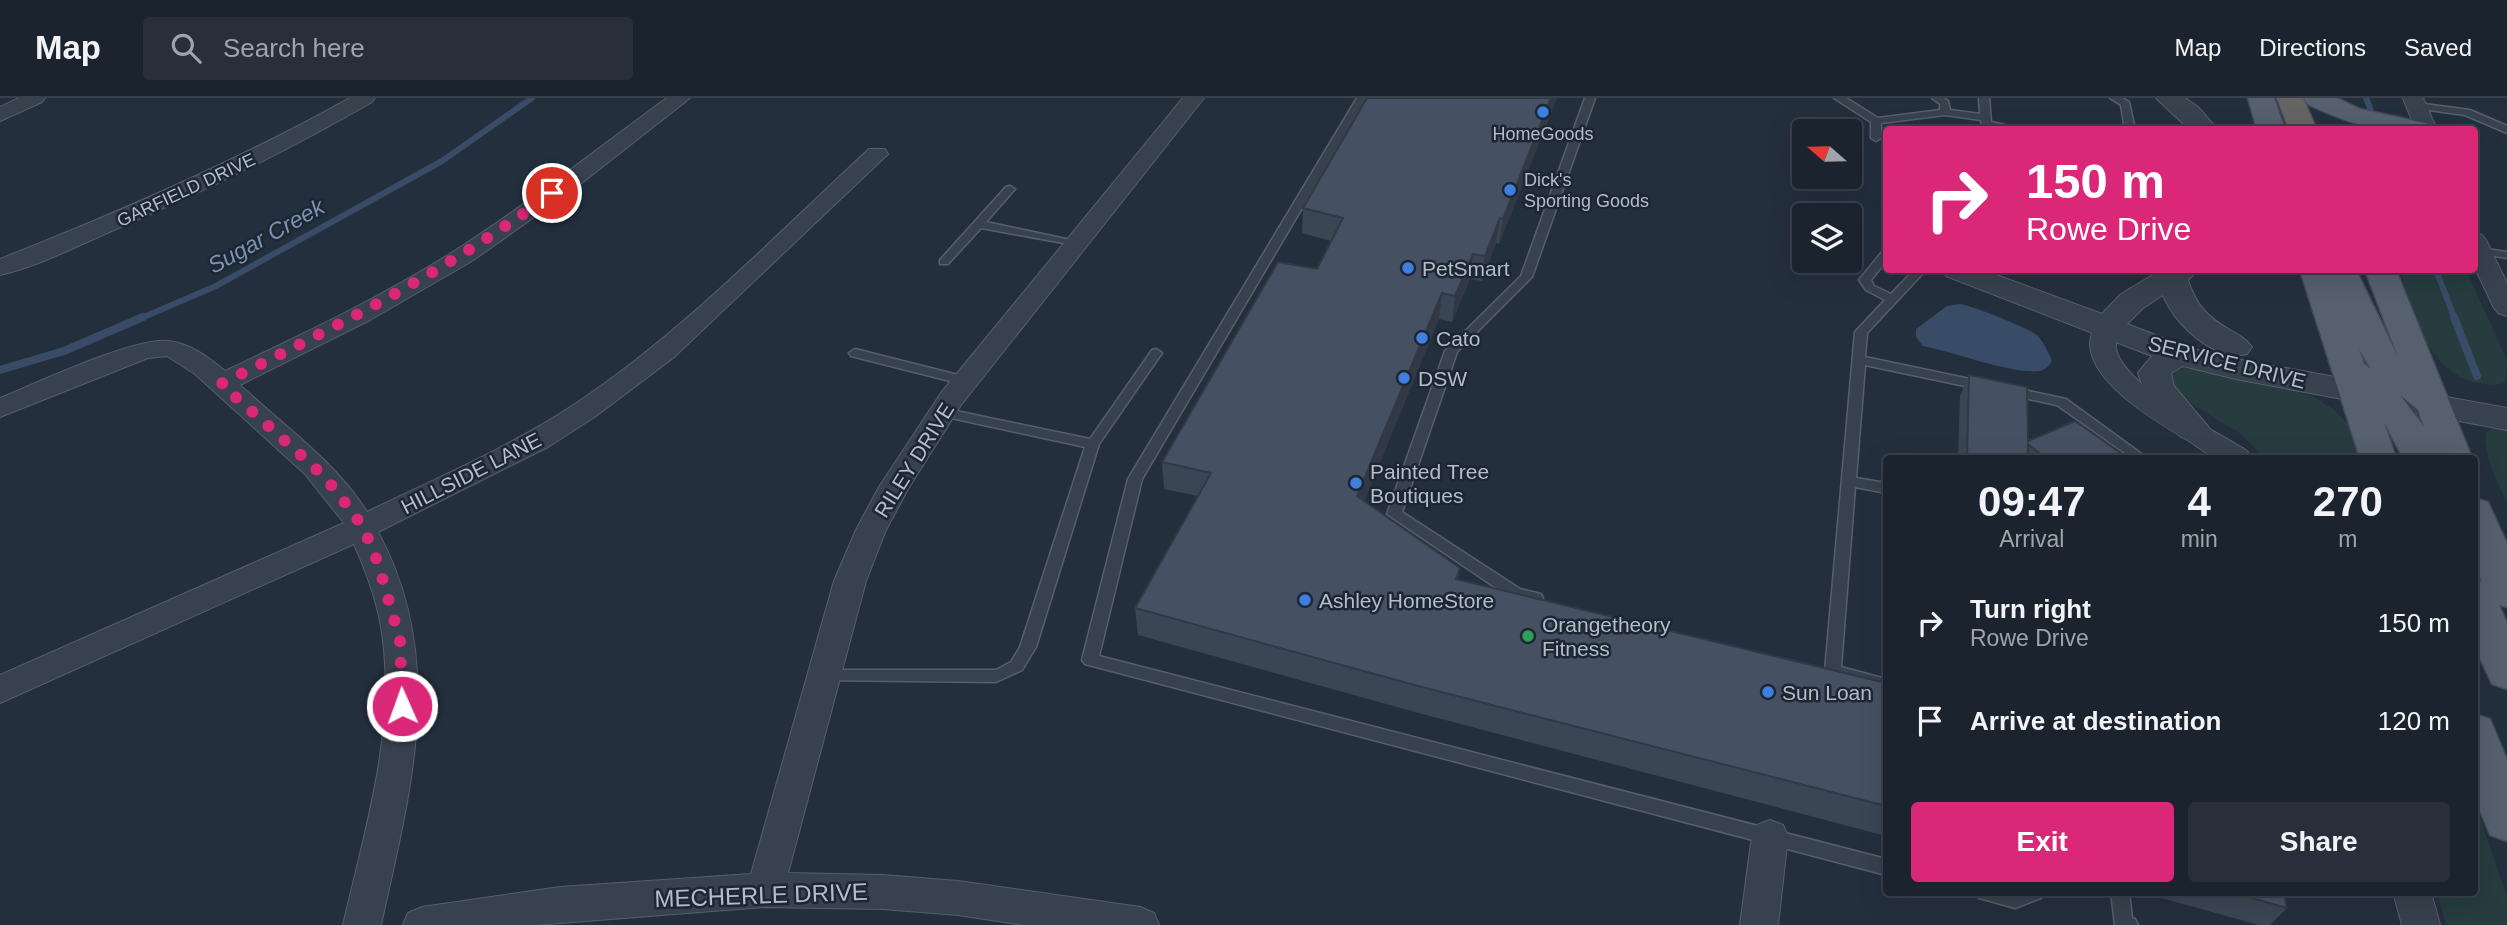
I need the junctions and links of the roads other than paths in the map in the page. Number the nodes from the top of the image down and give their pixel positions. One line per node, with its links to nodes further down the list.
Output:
1 (35, 98): 17 (street)
2 (365, 98): 37 (street, GARFIELD DRIVE)
3 (680, 98): 54 (street)
4 (1194, 98): 31 (street, RILEY DRIVE)
5 (1362, 98): 79 (lane)
6 (1590, 98): 71 (lane)
7 (1839, 98): 19 (lane)
8 (1937, 98): 16 (lane)
9 (1984, 98): 18 (lane)
10 (2115, 98): 21 (lane)
11 (2169, 98): 22 (street)
12 (2261, 98): 23 (main road)
13 (2290, 98): 24 (highway)
14 (2316, 98): 15 (main road); 25 (main road)
15 (2416, 111): 26 (lane)
16 (1945, 112): 18 (lane); 19 (lane)
17 (0, 115)
18 (1986, 118): 20 (lane)
19 (1876, 121): 27 (lane)
20 (1998, 126)
21 (2129, 126)
22 (2201, 126)
23 (2271, 126)
24 (2301, 126)
25 (2326, 126)
26 (2507, 130)
27 (1876, 138)
28 (877, 154): 69 (street, HILLSIDE LANE)
29 (1010, 189): 30 (lane)
30 (978, 224): 31 (lane); 36 (lane)
31 (1076, 244): 53 (street, RILEY DRIVE)
32 (2478, 245): 34 (lane)
33 (2478, 247): 46 (street)
34 (2507, 256)
35 (1883, 258): 45 (lane)
36 (944, 262)
37 (0, 268)
38 (1917, 273): 45 (lane)
39 (1966, 273): 47 (street, SERVICE DRIVE)
40 (2017, 273): 47 (street, SERVICE DRIVE)
41 (2178, 273): 47 (street); 48 (street)
42 (2318, 273): 55 (main road)
43 (2342, 273): 55 (main road)
44 (2381, 273): 55 (main road)
45 (1892, 299): 52 (lane)
46 (2507, 308)
47 (2114, 320): 48 (street, SERVICE DRIVE); 51 (street, SERVICE DRIVE); 59 (street)
48 (2236, 347): 55 (street, SERVICE DRIVE)
49 (855, 353): 53 (lane)
50 (1156, 353): 60 (lane)
51 (2179, 355): 55 (street, SERVICE DRIVE); 59 (street)
52 (1859, 360): 61 (lane); 66 (lane)
53 (966, 381): 58 (street, RILEY DRIVE)
54 (221, 384): 57 (street); 69 (street)
55 (2391, 387): 56 (street, SERVICE DRIVE); 63 (main road); 64 (main road); 65 (main road)
56 (2505, 401)
57 (0, 408)
58 (942, 412): 60 (lane); 74 (street, RILEY DRIVE)
59 (2193, 429): 62 (street)
60 (1093, 444): 74 (lane)
61 (2136, 455)
62 (2228, 455)
63 (2379, 455)
64 (2419, 455)
65 (2451, 455)
66 (1849, 481): 67 (lane); 75 (lane)
67 (1883, 487)
68 (2478, 521): 70 (main road)
69 (363, 527): 76 (street, HILLSIDE LANE); 87 (street)
70 (2507, 592)
71 (1556, 603)
72 (2478, 603): 73 (main road)
73 (2507, 672)
74 (826, 676): 81 (street, RILEY DRIVE)
75 (1883, 684)
76 (0, 690)
77 (2478, 743): 78 (main road)
78 (2507, 821)
79 (1770, 836): 80 (lane); 90 (street)
80 (1883, 866)
81 (765, 890): 88 (street, MECHERLE DRIVE); 89 (street, MECHERLE DRIVE)
82 (2000, 896): 83 (lane)
83 (2025, 896)
84 (2121, 896): 86 (lane)
85 (2413, 896): 91 (street)
86 (2126, 924)
87 (362, 925)
88 (422, 925)
89 (1140, 925)
90 (1759, 925)
91 (2421, 925)

